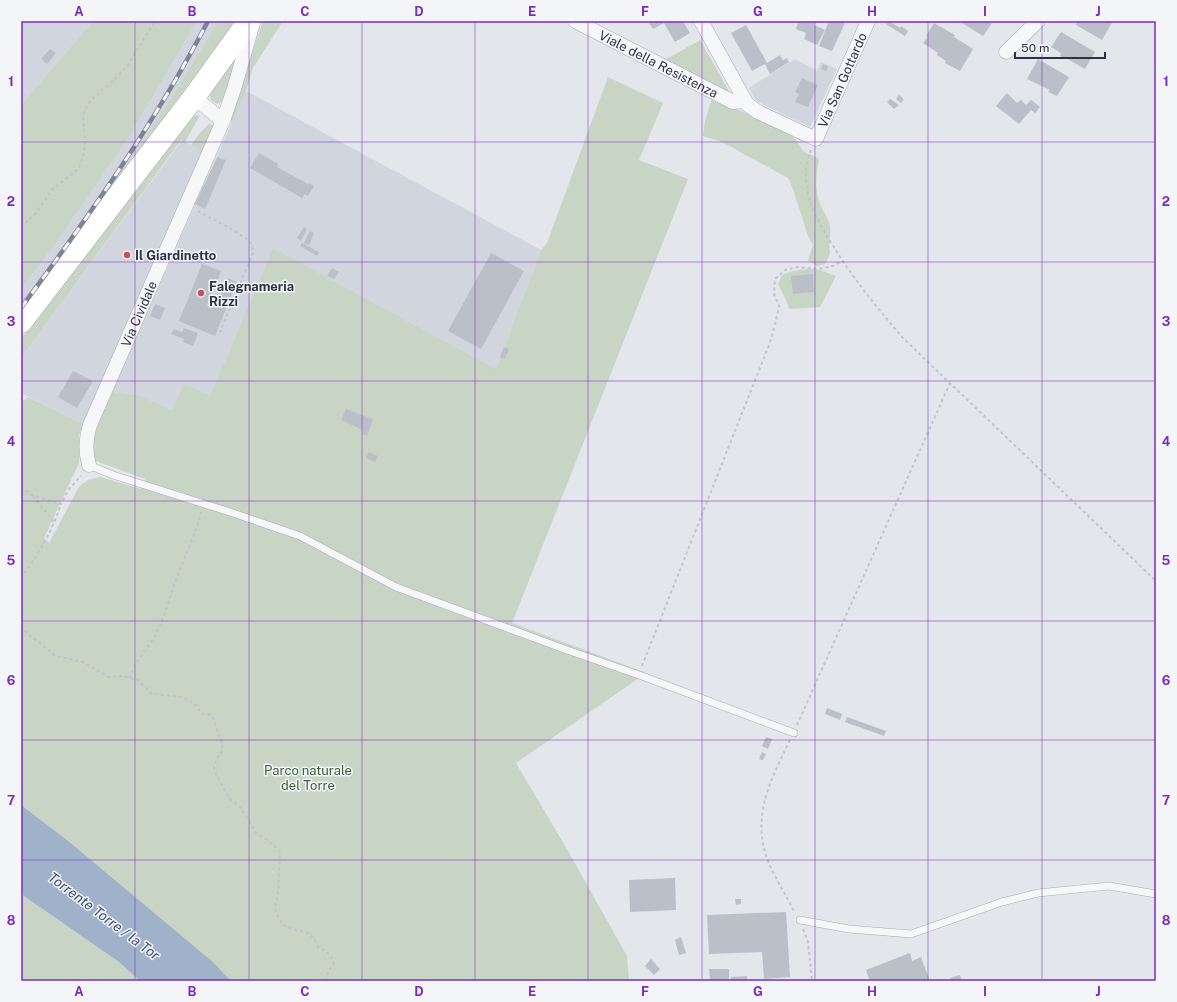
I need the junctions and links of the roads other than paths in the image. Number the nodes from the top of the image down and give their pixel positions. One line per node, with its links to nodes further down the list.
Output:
1 (249, 21): 8 (main road)
2 (254, 21): 10 (street, Via Cividale)
3 (575, 21): 9 (street, Viale della Resistenza)
4 (701, 21): 9 (street, Viale della Resistenza)
5 (868, 21): 11 (street, Via San Gottardo)
6 (1038, 21): 7 (street)
7 (1006, 52)
8 (194, 96): 10 (street); 12 (main road)
9 (744, 101): 11 (street, Viale della Resistenza)
10 (226, 124): 13 (street, Via Cividale)
11 (816, 139)
12 (21, 322)
13 (89, 465): 14 (lane)
14 (794, 733)
15 (1156, 894): 16 (lane)
16 (800, 920)

